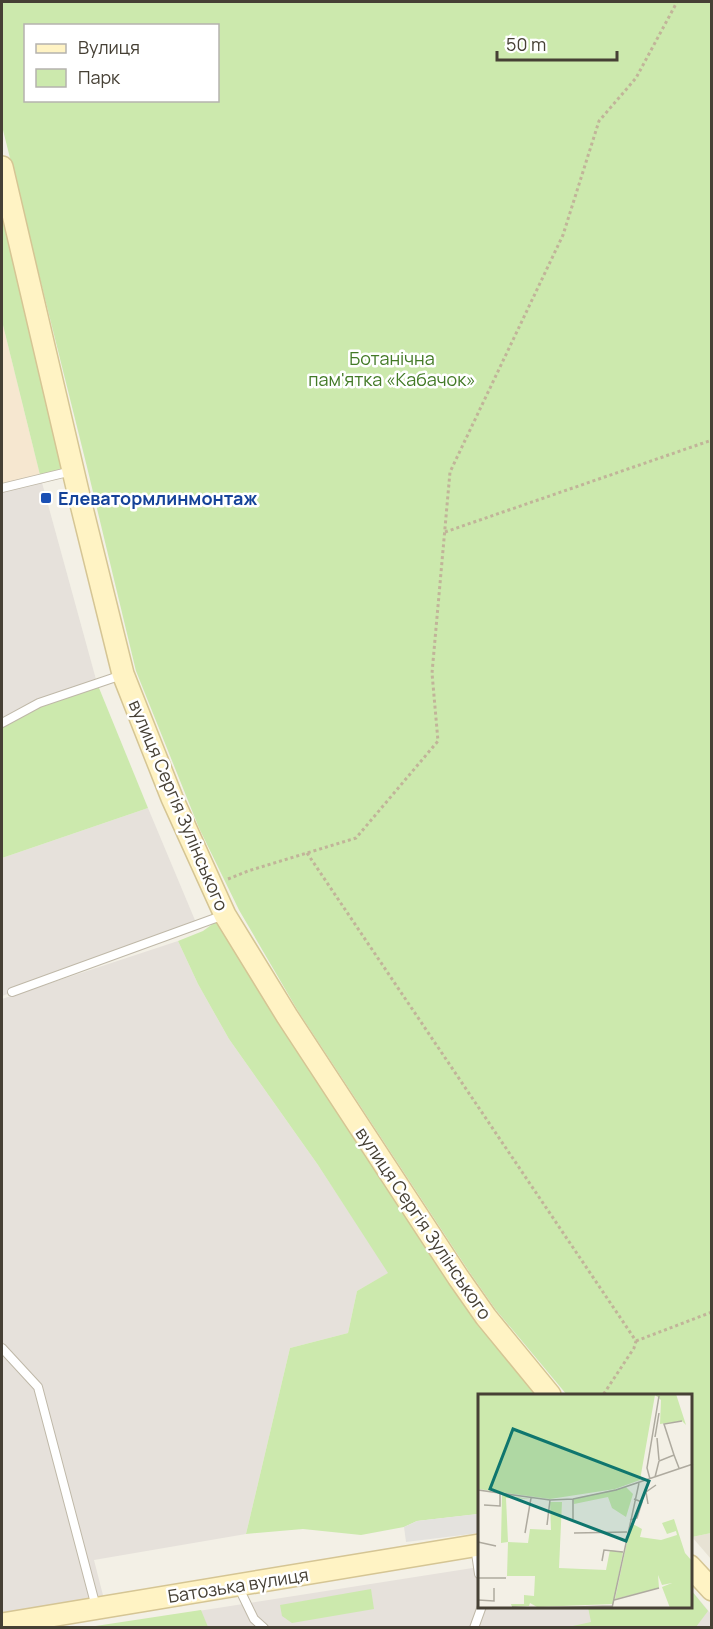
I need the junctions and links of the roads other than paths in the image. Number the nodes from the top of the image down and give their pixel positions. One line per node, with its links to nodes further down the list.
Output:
1 (2, 167): 2 (street, вулиця Сергія Зулінського)
2 (73, 471): 3 (lane); 4 (street, вулиця Сергія Зулінського)
3 (2, 488)
4 (123, 674): 5 (lane); 6 (street, вулиця Сергія Зулінського)
5 (2, 723)
6 (225, 915): 7 (lane); 9 (street, вулиця Сергія Зулінського)
7 (12, 992)
8 (2, 1348): 14 (lane)
9 (549, 1394)
10 (478, 1545): 12 (street, Батозька вулиця)
11 (692, 1568): 13 (street)
12 (238, 1585): 14 (street, Батозька вулиця); 17 (lane)
13 (711, 1590)
14 (96, 1608): 16 (street, Батозька вулиця)
15 (481, 1608): 18 (lane)
16 (2, 1624)
17 (264, 1628)
18 (474, 1628)

